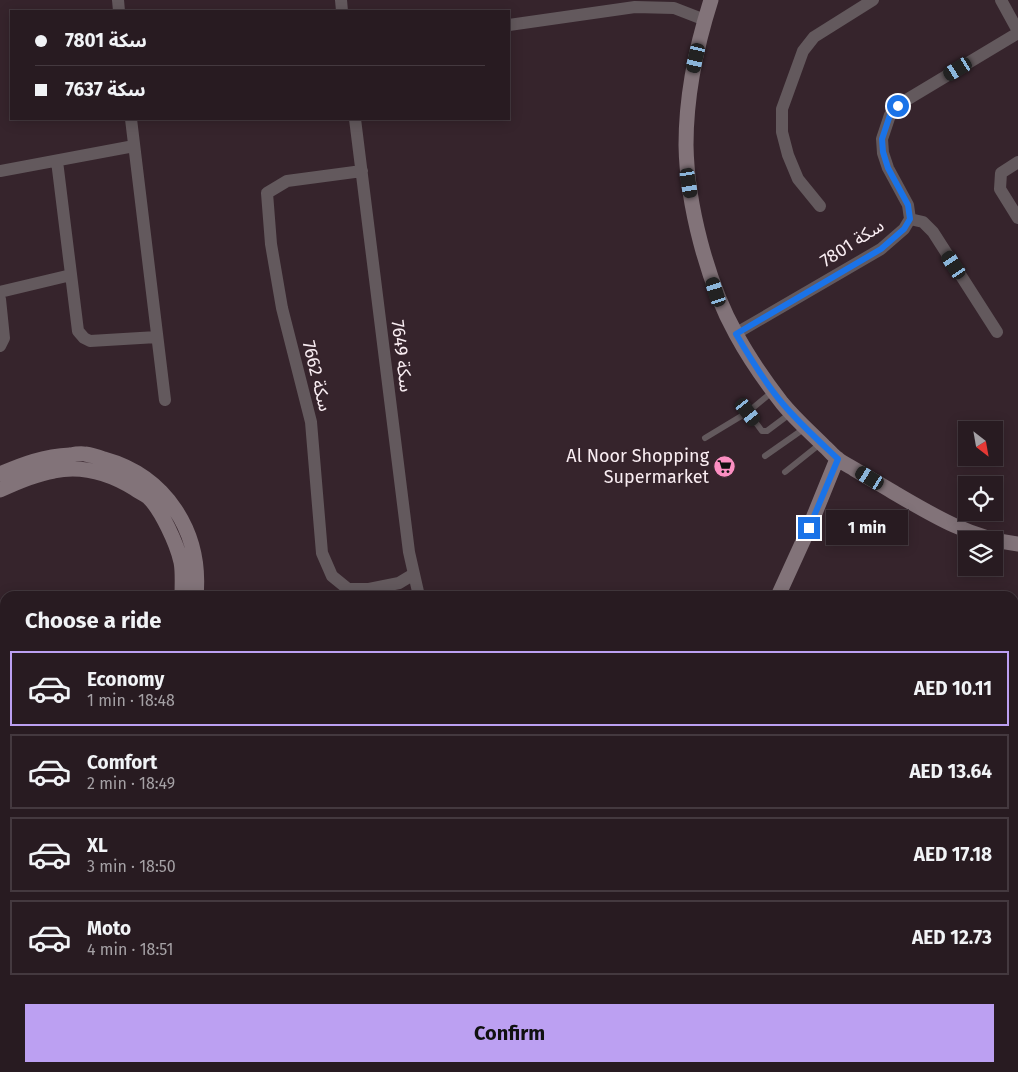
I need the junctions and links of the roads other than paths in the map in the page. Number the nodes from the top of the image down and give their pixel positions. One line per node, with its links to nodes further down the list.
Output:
1 (711, 0): 4 (street)
2 (873, 0): 14 (street)
3 (1000, 0): 6 (street)
4 (705, 20): 5 (street); 21 (street)
5 (510, 25)
6 (1018, 32): 16 (street, سكة 7801)
7 (131, 120): 9 (street)
8 (355, 120): 13 (street, سكة 7649)
9 (134, 146): 10 (street); 22 (street)
10 (57, 161): 12 (street); 17 (street)
11 (1018, 162): 15 (street)
12 (0, 171)
13 (362, 171): 37 (street, سكة 7649); 37 (street, سكة 7662)
14 (820, 206)
15 (1018, 218)
16 (910, 219): 20 (street); 21 (street, سكة 7801)
17 (71, 275): 18 (street); 22 (street)
18 (0, 292)
19 (0, 299): 23 (street)
20 (998, 332)
21 (736, 334): 24 (street)
22 (157, 337): 25 (street)
23 (0, 346)
24 (773, 391): 26 (lane); 27 (street)
25 (165, 400)
26 (748, 412): 27 (lane); 29 (lane)
27 (791, 413): 28 (street)
28 (805, 428): 30 (street); 31 (lane)
29 (705, 438)
30 (821, 443): 32 (street); 33 (lane)
31 (765, 456)
32 (838, 459): 36 (street); 41 (street)
33 (785, 472)
34 (0, 474): 39 (street)
35 (0, 490): 38 (street)
36 (1018, 544)
37 (414, 574): 40 (street, سكة 7649)
38 (182, 591)
39 (197, 591)
40 (418, 591)
41 (780, 591)

